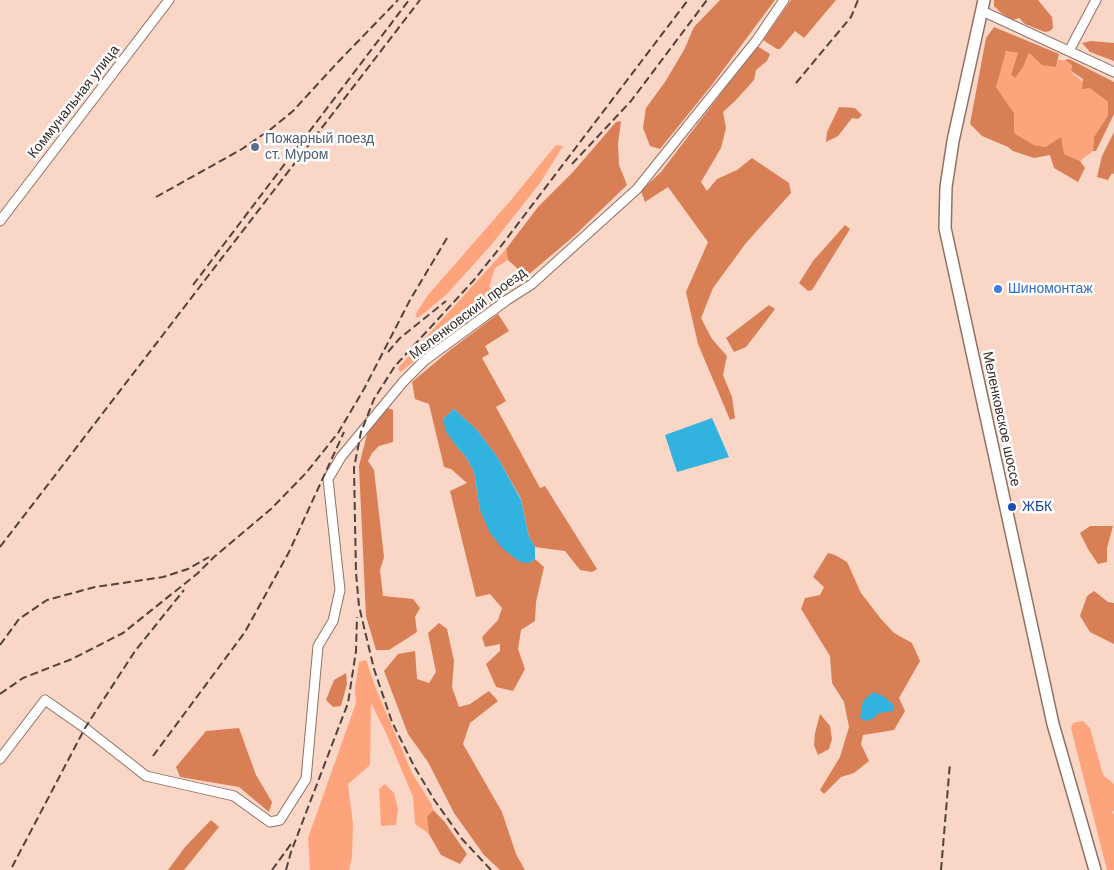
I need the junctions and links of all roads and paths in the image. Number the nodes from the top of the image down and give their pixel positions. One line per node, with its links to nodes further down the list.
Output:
1 (169, 0): 7 (street, Коммунальная улица)
2 (784, 0): 8 (street, Меленковский проезд)
3 (1096, 0): 5 (street)
4 (983, 5): 5 (street); 9 (main road, Меленковское шоссе)
5 (1069, 51): 6 (street)
6 (1114, 72)
7 (0, 221)
8 (0, 759)
9 (1095, 870)

